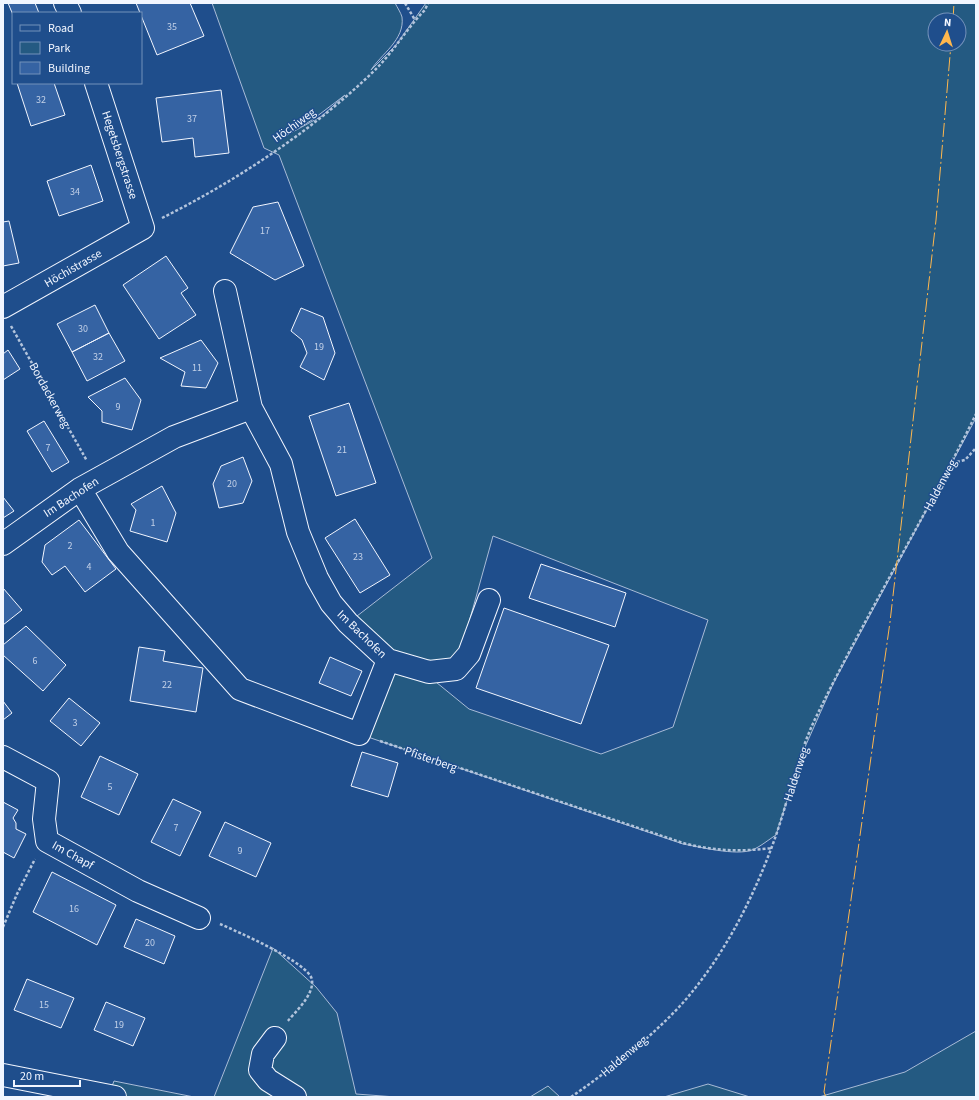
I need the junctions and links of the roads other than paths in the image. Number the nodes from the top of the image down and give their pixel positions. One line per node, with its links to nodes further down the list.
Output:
1 (65, 3): 2 (street)
2 (70, 12)
3 (96, 84): 4 (street, Hegetsbergstrasse)
4 (144, 228): 6 (street, Höchistrasse)
5 (225, 290): 7 (street, Im Bachofen)
6 (7, 316)
7 (252, 408): 8 (street, Im Bachofen); 11 (street, Im Bachofen)
8 (89, 484): 9 (street, Im Bachofen); 11 (street)
9 (3, 544)
10 (489, 600): 11 (street, Im Bachofen)
11 (388, 660)
12 (3, 757): 13 (street, Im Chapf)
13 (199, 918)
14 (275, 1038): 17 (street)
15 (3, 1075): 16 (street)
16 (115, 1097)
17 (296, 1097)

